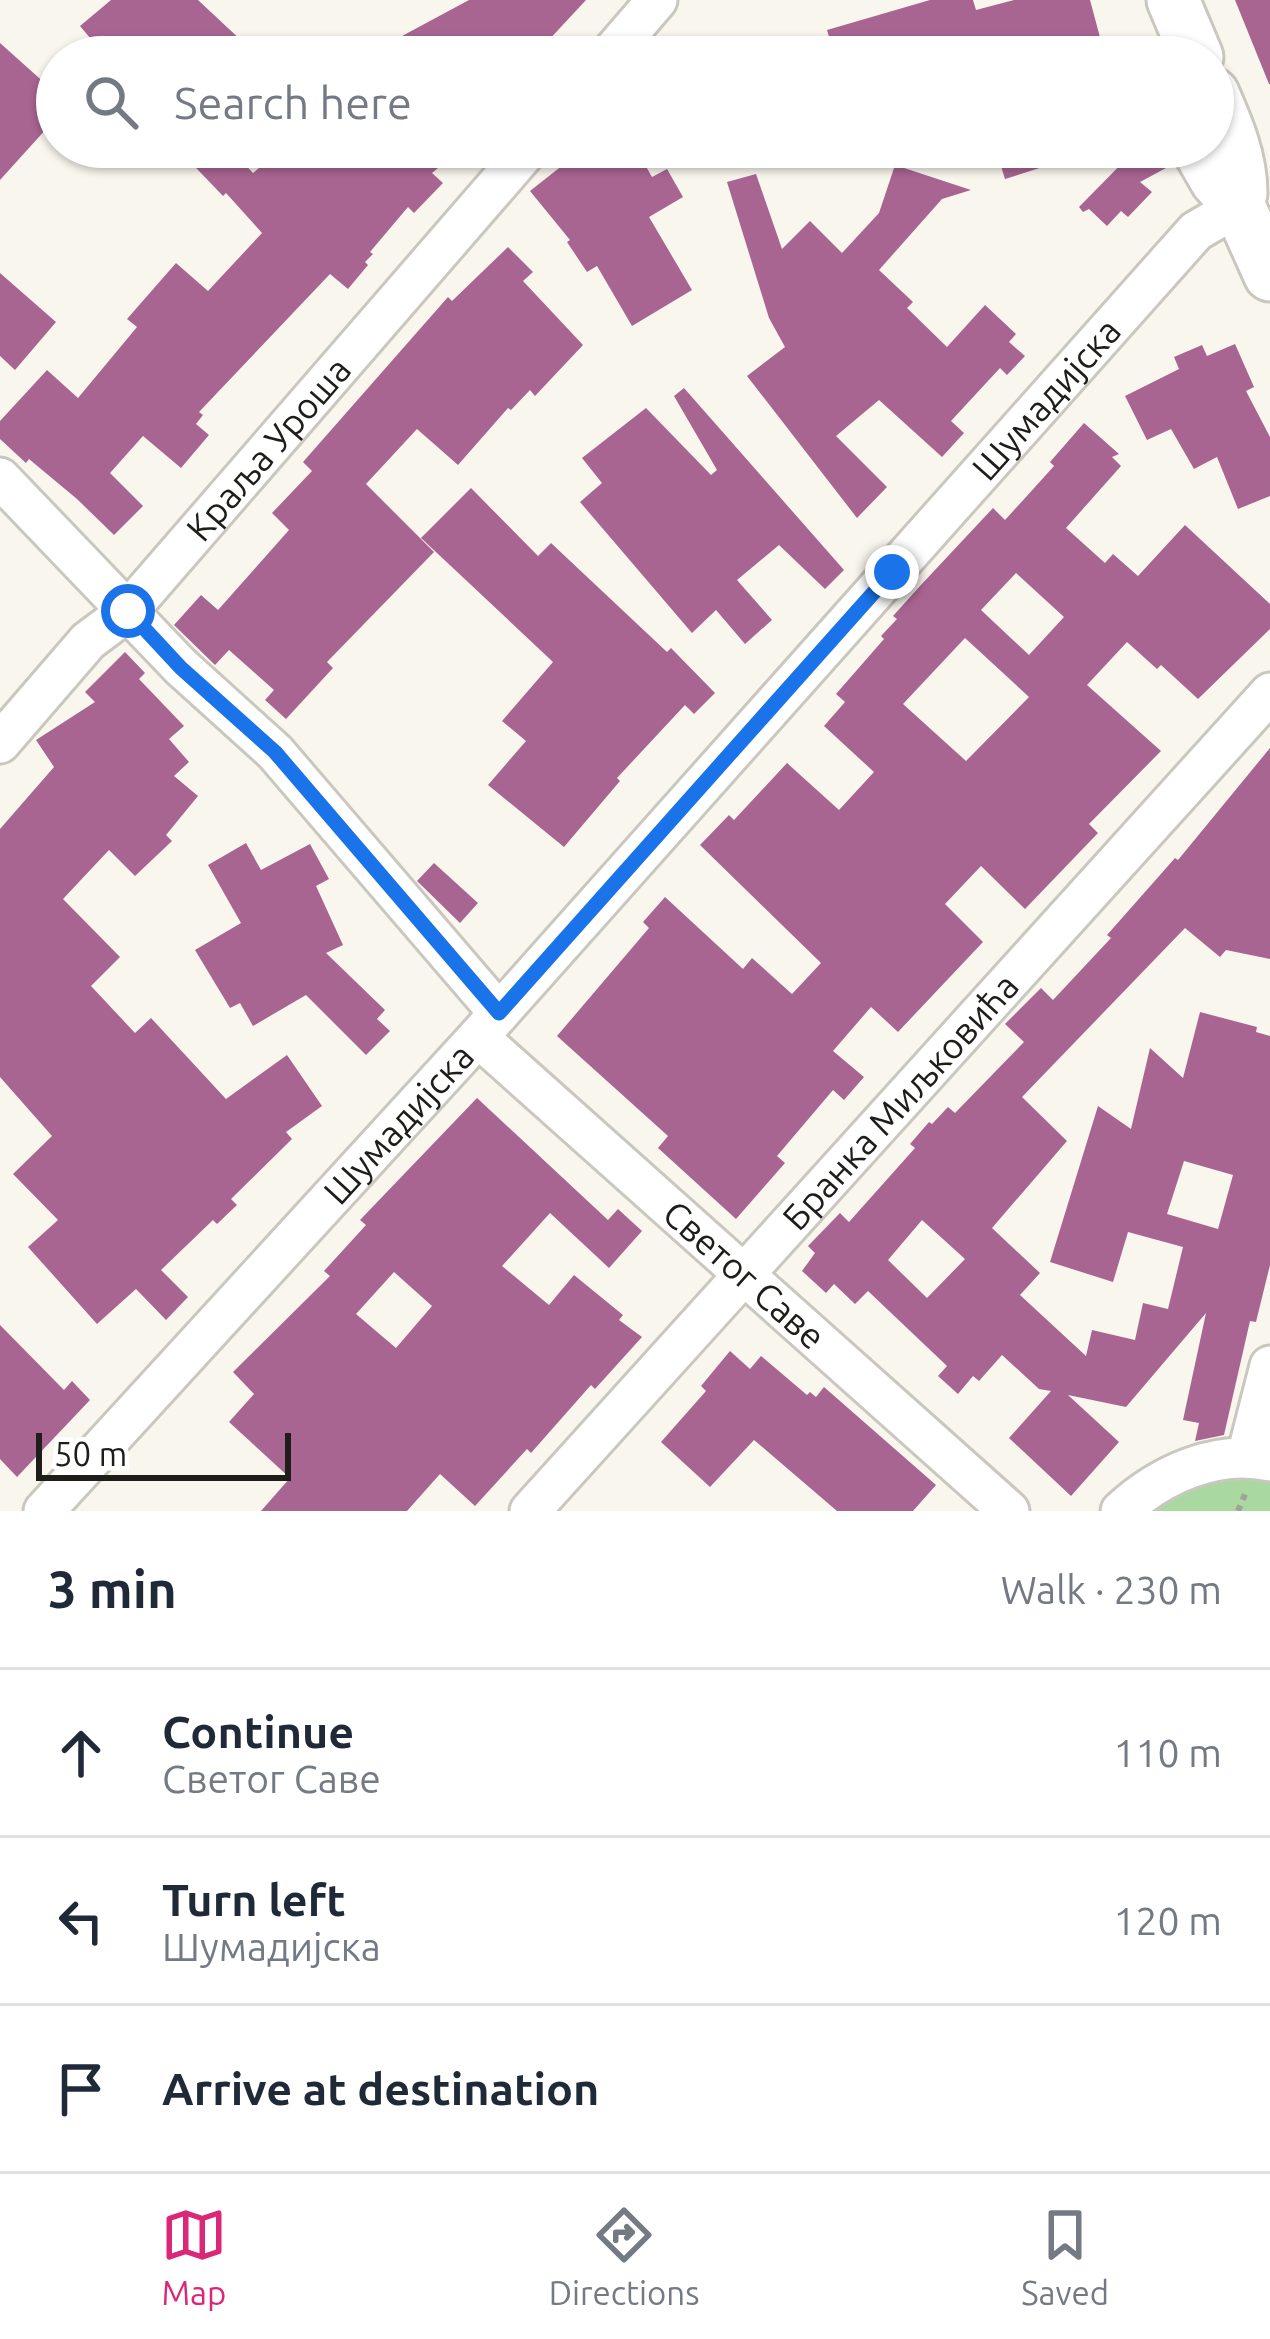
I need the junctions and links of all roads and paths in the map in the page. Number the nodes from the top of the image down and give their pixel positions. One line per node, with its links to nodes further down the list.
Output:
1 (657, 0): 4 (street)
2 (1134, 0): 5 (main road)
3 (1173, 0): 6 (main road)
4 (626, 36)
5 (1150, 36)
6 (1188, 36)
7 (1234, 155): 10 (main road)
8 (512, 168): 13 (street, Краља Уроша)
9 (1209, 168): 10 (main road)
10 (1239, 206): 11 (main road); 16 (street, Шумадијска)
11 (1270, 274)
12 (0, 478): 13 (street, Светог Саве)
13 (128, 611): 15 (street, Краља Уроша); 16 (street, Светог Саве)
14 (1270, 693): 17 (street, Бранка Миљковића)
15 (0, 743)
16 (488, 1025): 17 (street, Светог Саве); 21 (street, Шумадијска)
17 (743, 1276): 20 (street, Светог Саве); 22 (street, Бранка Миљковића)
18 (1270, 1366): 19 (street)
19 (1258, 1458): 23 (street)
20 (987, 1504)
21 (44, 1511)
22 (530, 1511)
23 (1120, 1511)

